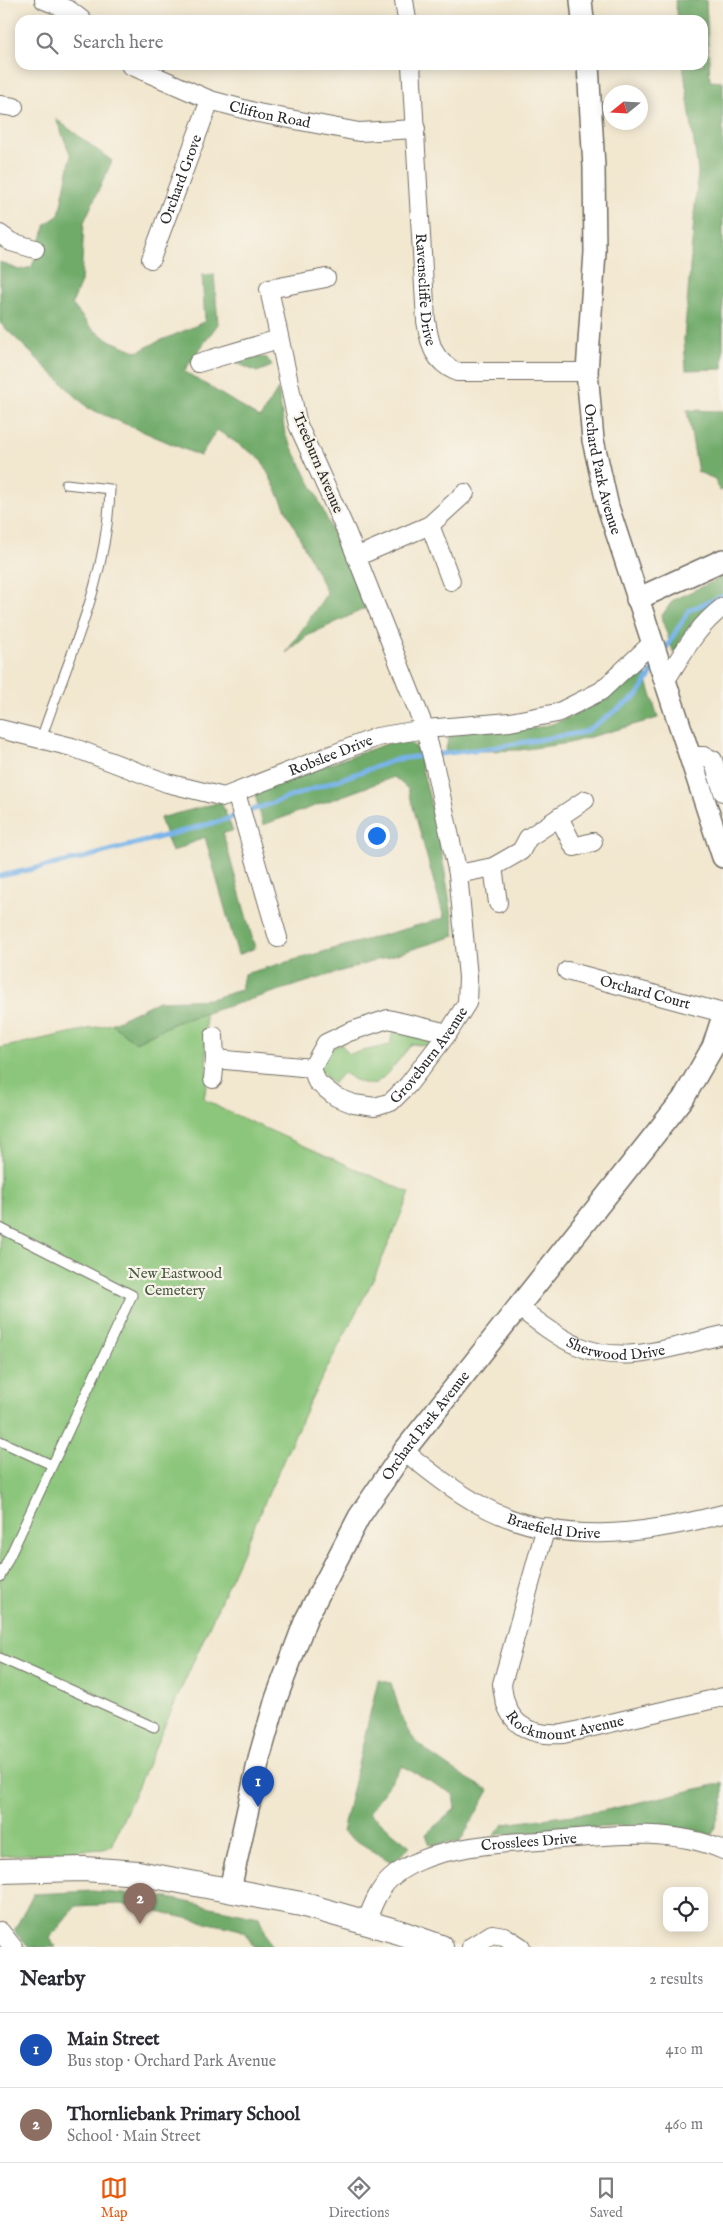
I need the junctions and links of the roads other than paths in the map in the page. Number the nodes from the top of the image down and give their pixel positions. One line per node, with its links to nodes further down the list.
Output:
1 (44, 0): 4 (street)
2 (404, 0): 5 (street)
3 (581, 0): 6 (street)
4 (75, 10)
5 (406, 15)
6 (582, 15)
7 (141, 70): 10 (street, Clifton Road)
8 (411, 70): 11 (street, Ravenscliffe Drive)
9 (588, 70): 18 (street, Orchard Park Avenue)
10 (210, 100): 11 (street, Clifton Road); 14 (street, Orchard Grove)
11 (416, 130): 18 (street, Ravenscliffe Drive)
12 (0, 234): 13 (street)
13 (35, 249)
14 (152, 259)
15 (326, 278): 16 (street, Treeburn Avenue)
16 (279, 339): 17 (street); 22 (street, Treeburn Avenue)
17 (198, 363)
18 (587, 372): 25 (street, Orchard Park Avenue)
19 (66, 484): 30 (lane)
20 (465, 493): 21 (street)
21 (430, 525): 22 (street); 24 (street)
22 (356, 557): 29 (street, Treeburn Avenue)
23 (723, 560): 25 (street)
24 (451, 581)
25 (637, 599): 27 (street, Orchard Park Avenue)
26 (723, 607): 27 (street, Robslee Drive)
27 (658, 663): 29 (street, Robslee Drive); 31 (street, Orchard Park Avenue)
28 (0, 729): 30 (street, Robslee Drive)
29 (424, 729): 33 (street, Robslee Drive); 39 (street, Groveburn Avenue)
30 (41, 739): 33 (street, Robslee Drive)
31 (689, 756): 32 (street); 37 (street, Orchard Park Avenue)
32 (723, 792)
33 (236, 793): 41 (street)
34 (585, 800): 35 (street)
35 (559, 817): 36 (street); 38 (street)
36 (593, 842)
37 (723, 857)
38 (493, 867): 39 (street); 40 (street)
39 (458, 874): 44 (street, Groveburn Avenue)
40 (498, 903)
41 (278, 938)
42 (567, 971): 43 (street, Orchard Court)
43 (723, 1015): 50 (street, Orchard Park Avenue)
44 (448, 1033): 47 (street); 47 (street, Groveburn Avenue)
45 (214, 1036): 46 (street)
46 (215, 1059): 47 (street); 48 (street)
47 (312, 1068)
48 (213, 1079)
49 (0, 1228): 54 (lane)
50 (518, 1307): 51 (street, Sherwood Drive); 53 (street, Orchard Park Avenue)
51 (723, 1335)
52 (0, 1441): 54 (lane)
53 (404, 1451): 56 (street, Braefield Drive); 63 (street, Orchard Park Avenue)
54 (52, 1465): 57 (lane)
55 (723, 1514): 56 (street, Braefield Drive)
56 (546, 1528): 59 (street, Rockmount Avenue)
57 (0, 1577)
58 (0, 1658): 60 (lane)
59 (723, 1697)
60 (154, 1727)
61 (723, 1850): 64 (street, Crosslees Drive)
62 (0, 1871): 63 (main road)
63 (230, 1889): 64 (main road)
64 (366, 1922): 66 (main road)
65 (0, 1931): 67 (street)
66 (437, 1946)
67 (13, 1947)
68 (471, 1947): 69 (street)
69 (521, 1947)

